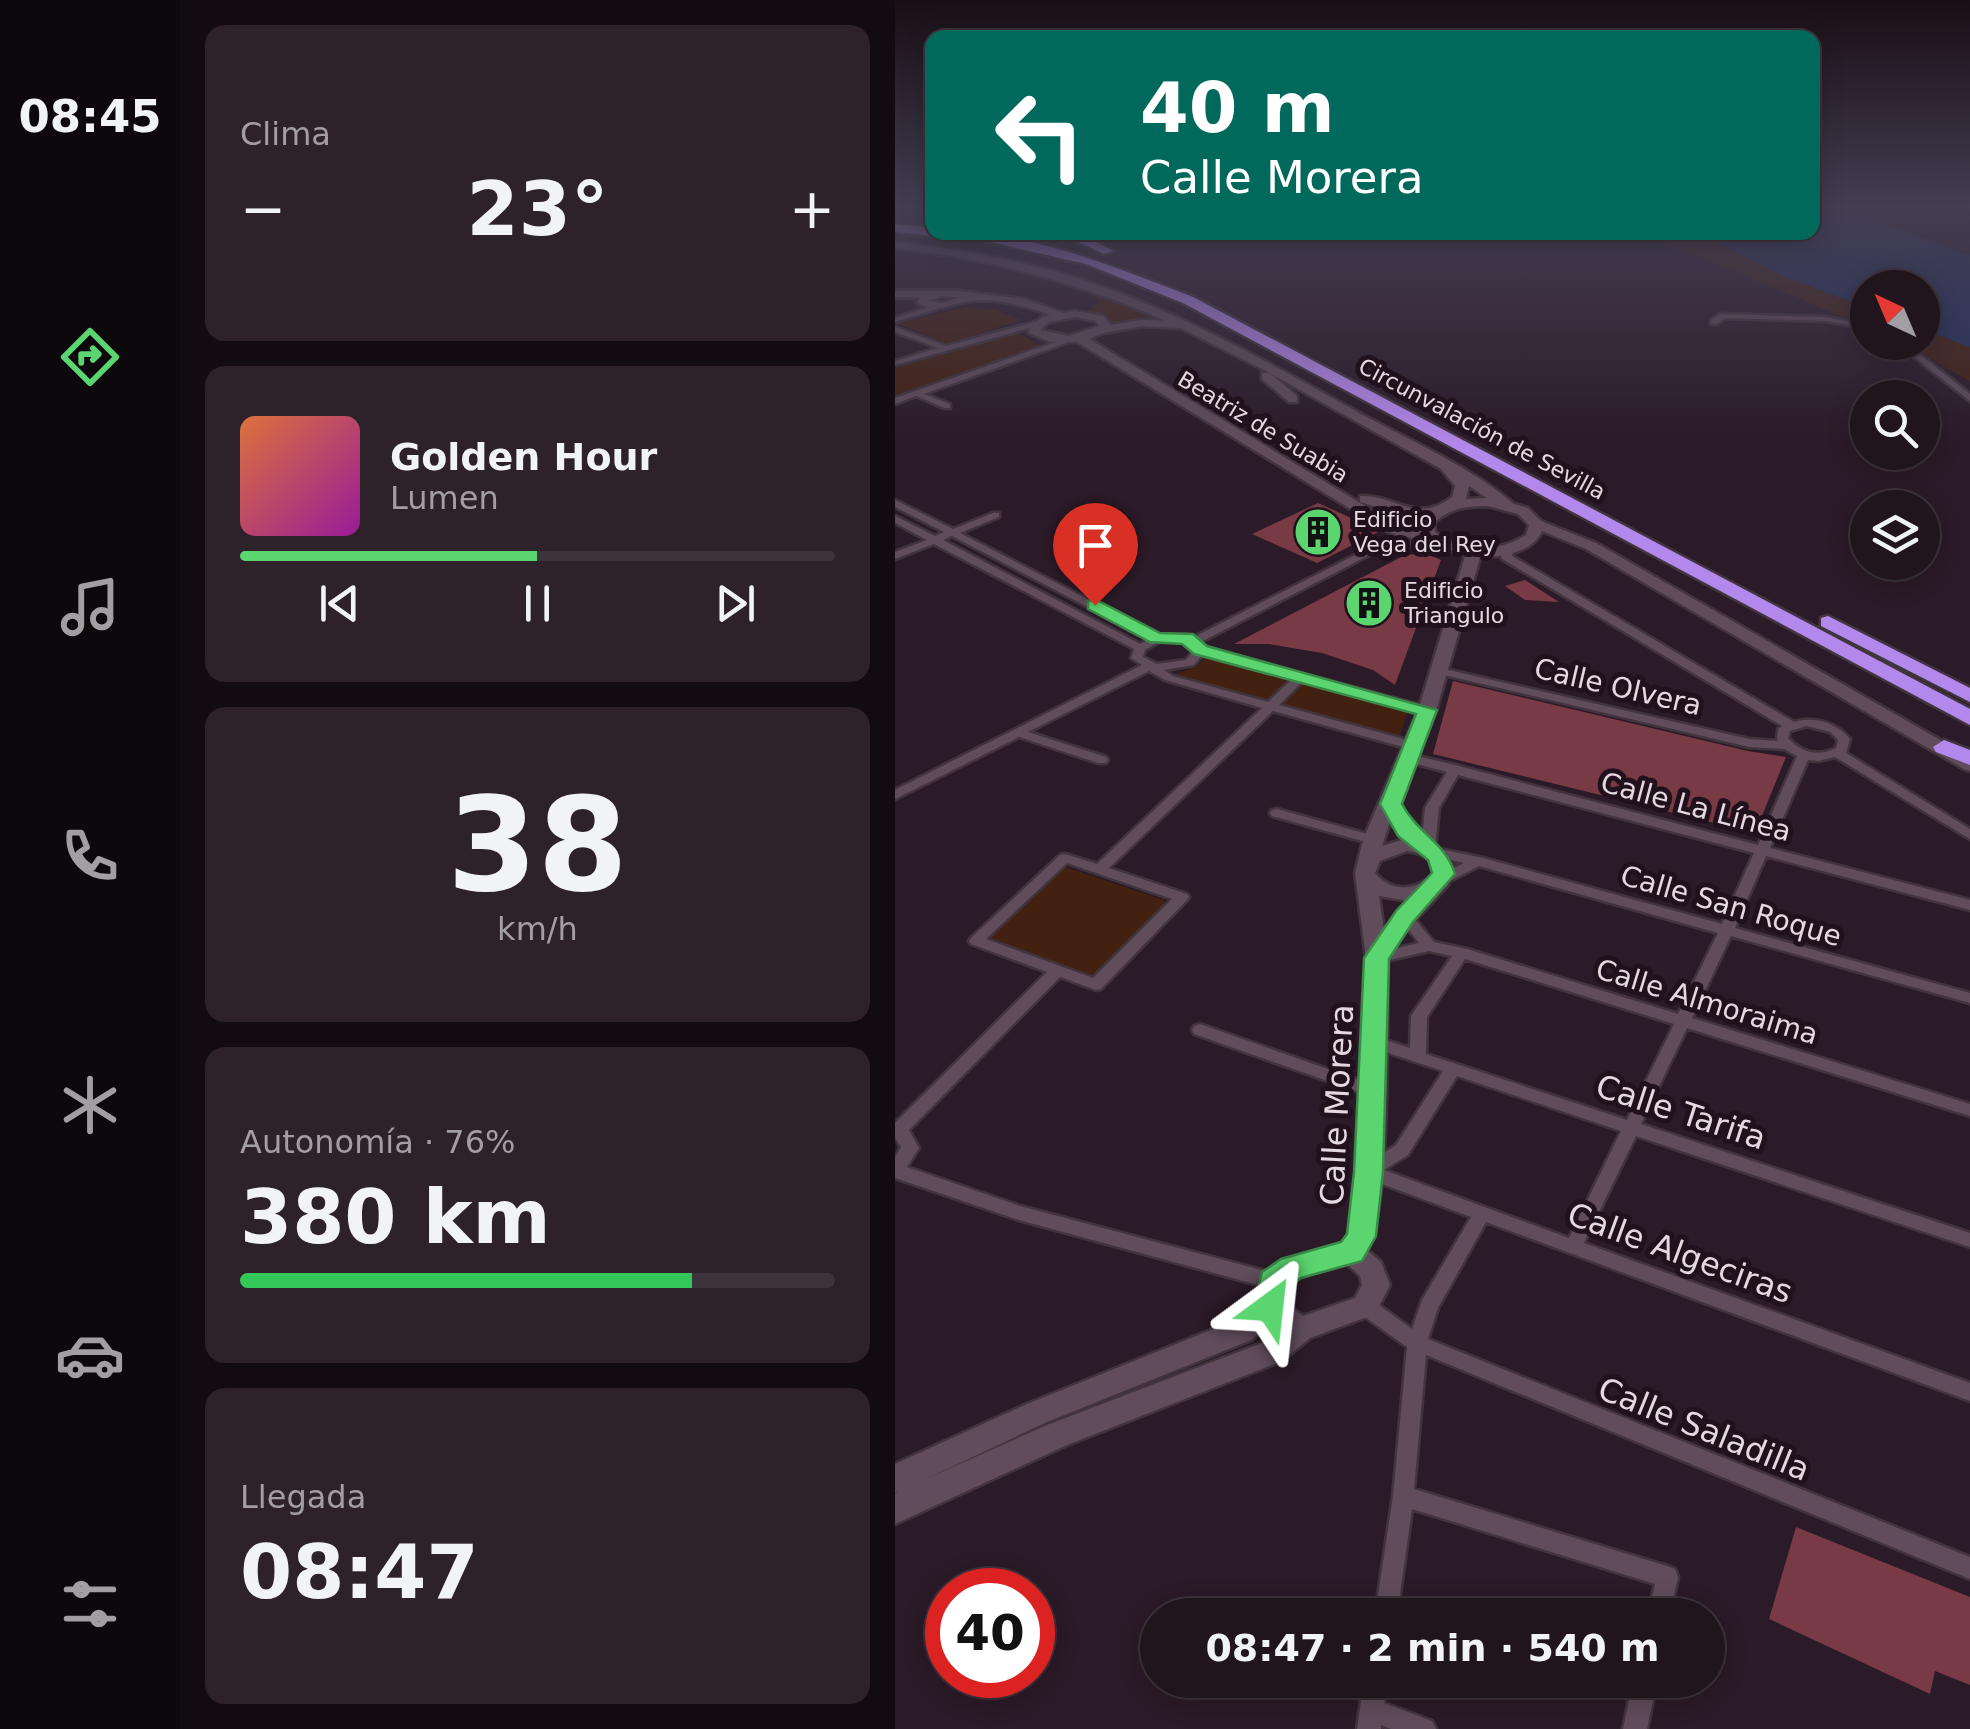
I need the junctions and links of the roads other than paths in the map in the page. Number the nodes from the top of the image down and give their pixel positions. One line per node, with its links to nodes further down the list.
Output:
1 (1078, 287): 11 (street)
2 (1092, 287): 16 (street)
3 (1132, 287): 18 (highway)
4 (1152, 287): 18 (highway, Circunvalación de Sevilla)
5 (1180, 287): 7 (highway, Circunvalación de Sevilla)
6 (1183, 287): 7 (highway)
7 (1203, 296): 54 (highway, Circunvalación de Sevilla)
8 (895, 297): 10 (street)
9 (960, 301): 10 (street); 11 (street); 20 (street)
10 (929, 302): 14 (street)
11 (1069, 315): 20 (street); 21 (street)
12 (1705, 315): 13 (street)
13 (1723, 316): 15 (street); 17 (street)
14 (895, 320)
15 (1714, 322)
16 (1184, 323): 18 (street); 21 (street); 26 (street)
17 (1850, 324)
18 (1213, 326): 31 (street); 31 (street); 54 (highway, Circunvalación de Sevilla)
19 (895, 329): 22 (street)
20 (1040, 329): 21 (street); 22 (street); 23 (street)
21 (1087, 335): 23 (street); 35 (street, Beatriz de Suabia); 40 (street, Beatriz de Suabia)
22 (943, 348): 25 (street)
23 (1038, 354): 27 (street)
24 (1922, 360): 28 (street)
25 (895, 363)
26 (1281, 374): 31 (street); 32 (street)
27 (917, 394): 29 (street); 30 (street)
28 (1970, 398)
29 (895, 401)
30 (947, 406)
31 (1329, 414): 32 (street); 35 (street)
32 (1369, 423): 34 (street)
33 (895, 503): 39 (street)
34 (1507, 505): 35 (street, Beatriz de Suabia); 38 (street)
35 (1437, 513): 40 (street); 42 (street)
36 (995, 515): 39 (street)
37 (895, 519): 41 (street)
38 (1537, 524): 43 (street); 44 (street)
39 (953, 533): 41 (street); 48 (street)
40 (1403, 533): 42 (street, Beatriz de Suabia); 45 (street)
41 (935, 540): 47 (street); 50 (street)
42 (1437, 542): 45 (street); 46 (street, Beatriz de Suabia)
43 (1591, 546): 44 (street, Beatriz de Suabia); 60 (street)
44 (1516, 547): 46 (street, Beatriz de Suabia); 57 (street)
45 (1374, 550): 49 (street)
46 (1474, 552): 52 (street)
47 (895, 556)
48 (1157, 638): 49 (street); 50 (street)
49 (1197, 645): 51 (street); 53 (street)
50 (1139, 648): 51 (street)
51 (1150, 667): 55 (street, Calle La Línea); 58 (street)
52 (1440, 672): 56 (street); 59 (street, Calle Olvera)
53 (1301, 678): 55 (street); 56 (street)
54 (1964, 704)
55 (1273, 705): 61 (street, Calle La Línea); 75 (street)
56 (1427, 710): 61 (street)
57 (1790, 725): 59 (street); 62 (street)
58 (1018, 733): 64 (street); 67 (street)
59 (1785, 745): 63 (street)
60 (1944, 747): 65 (highway)
61 (1411, 752): 66 (street, Calle La Línea); 68 (street)
62 (1837, 753): 63 (street); 70 (street)
63 (1804, 755): 72 (street)
64 (1101, 760)
65 (1970, 761)
66 (1455, 770): 71 (street); 72 (street, Calle La Línea)
67 (898, 790)
68 (1391, 804): 71 (street); 73 (street)
69 (1277, 813): 73 (street)
70 (1970, 835)
71 (1429, 850): 73 (street); 74 (street, Calle San Roque); 76 (street)
72 (1762, 850): 77 (street, Calle La Línea); 79 (street)
73 (1370, 857): 76 (street); 82 (street, Calle Morera)
74 (1479, 860): 76 (street); 79 (street, Calle San Roque)
75 (1101, 869): 83 (street); 83 (street)
76 (1440, 882): 78 (street)
77 (1970, 905)
78 (1405, 916): 80 (street); 82 (street)
79 (1726, 932): 84 (street, Calle San Roque); 85 (street)
80 (1429, 946): 81 (street, Calle Almoraima); 82 (street)
81 (1462, 953): 85 (street, Calle Almoraima); 88 (street)
82 (1377, 958): 87 (street, Calle Morera)
83 (1057, 972): 93 (street)
84 (1970, 998)
85 (1681, 1021): 91 (street, Calle Almoraima); 92 (street)
86 (1200, 1030): 90 (street)
87 (1373, 1042): 88 (street, Calle Tarifa); 90 (street, Calle Morera)
88 (1418, 1056): 89 (street, Calle Tarifa)
89 (1454, 1068): 92 (street, Calle Tarifa); 95 (street)
90 (1371, 1090): 95 (street, Calle Morera)
91 (1970, 1110)
92 (1631, 1127): 97 (street, Calle Tarifa); 98 (street)
93 (896, 1131): 94 (street)
94 (896, 1171): 100 (street)
95 (1369, 1172): 96 (street, Calle Algeciras); 99 (street, Calle Morera)
96 (1482, 1212): 98 (street, Calle Algeciras); 103 (street)
97 (1970, 1240)
98 (1574, 1246): 104 (street, Calle Algeciras)
99 (1351, 1252): 100 (street); 101 (street)
100 (1271, 1294): 102 (street); 105 (street)
101 (1365, 1306): 102 (street); 103 (street)
102 (1300, 1329): 107 (street)
103 (1417, 1342): 106 (street); 108 (street, Calle Saladilla)
104 (1970, 1392)
105 (895, 1479)
106 (1403, 1496): 109 (street); 110 (street)
107 (895, 1510)
108 (1970, 1568)
109 (1388, 1598)
110 (1663, 1598)
111 (1641, 1698): 114 (street)
112 (1370, 1720): 113 (street)
113 (1424, 1729)
114 (1635, 1729)

